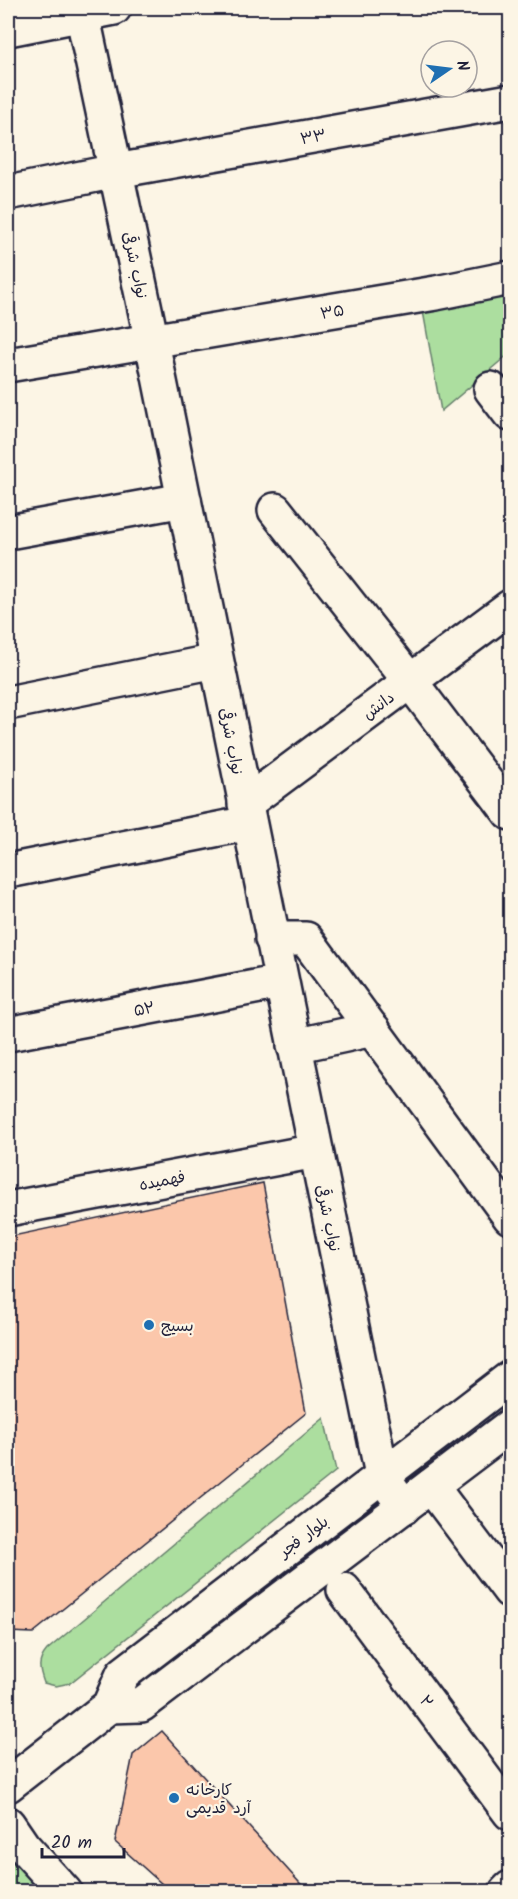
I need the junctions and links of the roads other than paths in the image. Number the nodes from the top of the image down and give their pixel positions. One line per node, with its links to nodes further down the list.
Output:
1 (114, 8): 2 (street)
2 (82, 11): 3 (street); 5 (street, نواب شرقی)
3 (8, 29)
4 (510, 101): 5 (street, ۳۳)
5 (116, 171): 6 (street, ۳۳); 8 (street, نواب شرقی)
6 (8, 193)
7 (510, 278): 8 (street, ۳۵)
8 (152, 342): 9 (street, ۳۵); 10 (street, نواب شرقی)
9 (8, 366)
10 (184, 500): 12 (street); 14 (street, نواب شرقی)
11 (275, 510): 15 (street)
12 (8, 532)
13 (510, 607): 15 (street, دانش)
14 (216, 661): 16 (street); 18 (street, نواب شرقی)
15 (410, 681): 17 (street); 18 (street, دانش)
16 (8, 703)
17 (510, 813)
18 (247, 814): 19 (street); 20 (street, نواب شرقی)
19 (8, 871)
20 (272, 939): 21 (street, نواب شرقی); 22 (street)
21 (281, 982): 23 (street, ۵۲); 24 (street, نواب شرقی)
22 (373, 1029): 24 (street); 27 (street)
23 (8, 1034)
24 (294, 1046): 25 (street, نواب شرقی)
25 (316, 1151): 26 (street, فهمیده); 30 (street, نواب شرقی)
26 (8, 1209)
27 (510, 1217)
28 (510, 1378): 30 (street, بلوار فجر)
29 (510, 1426): 31 (street)
30 (382, 1476): 32 (street); 35 (street, بلوار فجر)
31 (430, 1486): 32 (street); 34 (street)
32 (404, 1507): 35 (street)
33 (344, 1590): 37 (street, ۲)
34 (510, 1591)
35 (109, 1706): 36 (street, بلوار فجر)
36 (8, 1785)
37 (510, 1813)
38 (8, 1824): 40 (street)
39 (510, 1888): 41 (street)
40 (65, 1892)
41 (506, 1892)

